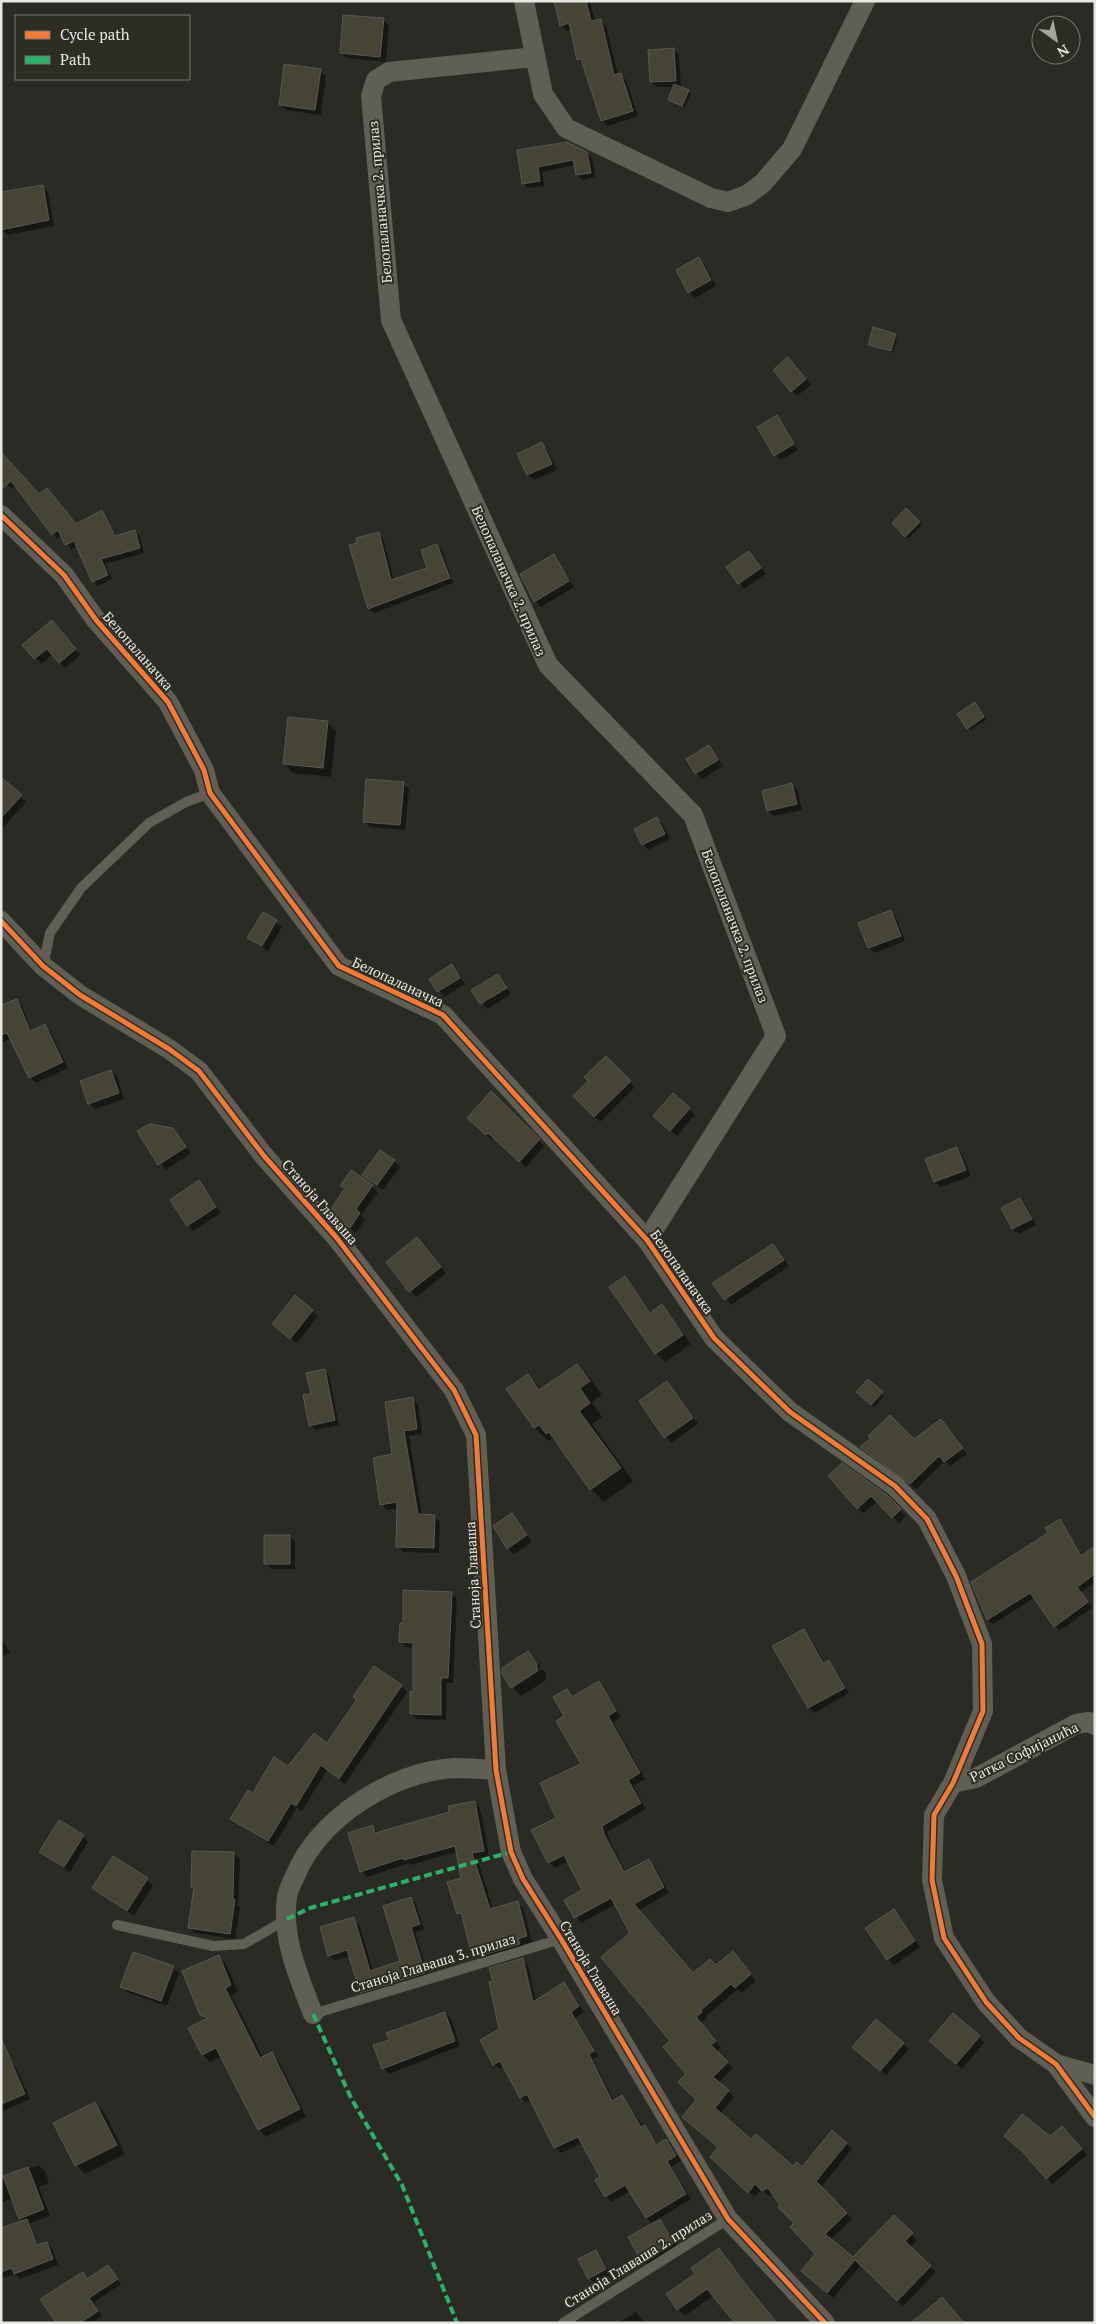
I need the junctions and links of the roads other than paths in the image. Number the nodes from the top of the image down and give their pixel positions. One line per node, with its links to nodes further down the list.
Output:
1 (524, 1): 3 (street)
2 (865, 1): 3 (street)
3 (534, 56): 8 (street, Белопаланачка 2. прилаз)
4 (1, 515): 5 (street, Белопаланачка)
5 (210, 793): 7 (lane); 8 (street, Белопаланачка)
6 (1, 920): 7 (street, Станоја Главаша)
7 (43, 966): 10 (street, Станоја Главаша)
8 (648, 1240): 11 (street, Белопаланачка)
9 (1095, 1725): 11 (street, Ратка Софијанића)
10 (496, 1770): 12 (street); 14 (street, Станоја Главаша)
11 (953, 1783): 16 (street, Белопаланачка)
12 (287, 1919): 13 (lane); 15 (street)
13 (117, 1924)
14 (560, 1939): 15 (lane, Станоја Главаша 3. прилаз); 19 (street, Станоја Главаша)
15 (314, 2014)
16 (1056, 2064): 17 (street); 18 (street, Белопаланачка)
17 (1095, 2075)
18 (1095, 2117)
19 (728, 2220): 20 (lane, Станоја Главаша 2. прилаз); 21 (street, Станоја Главаша)
20 (563, 2323)
21 (825, 2323)

